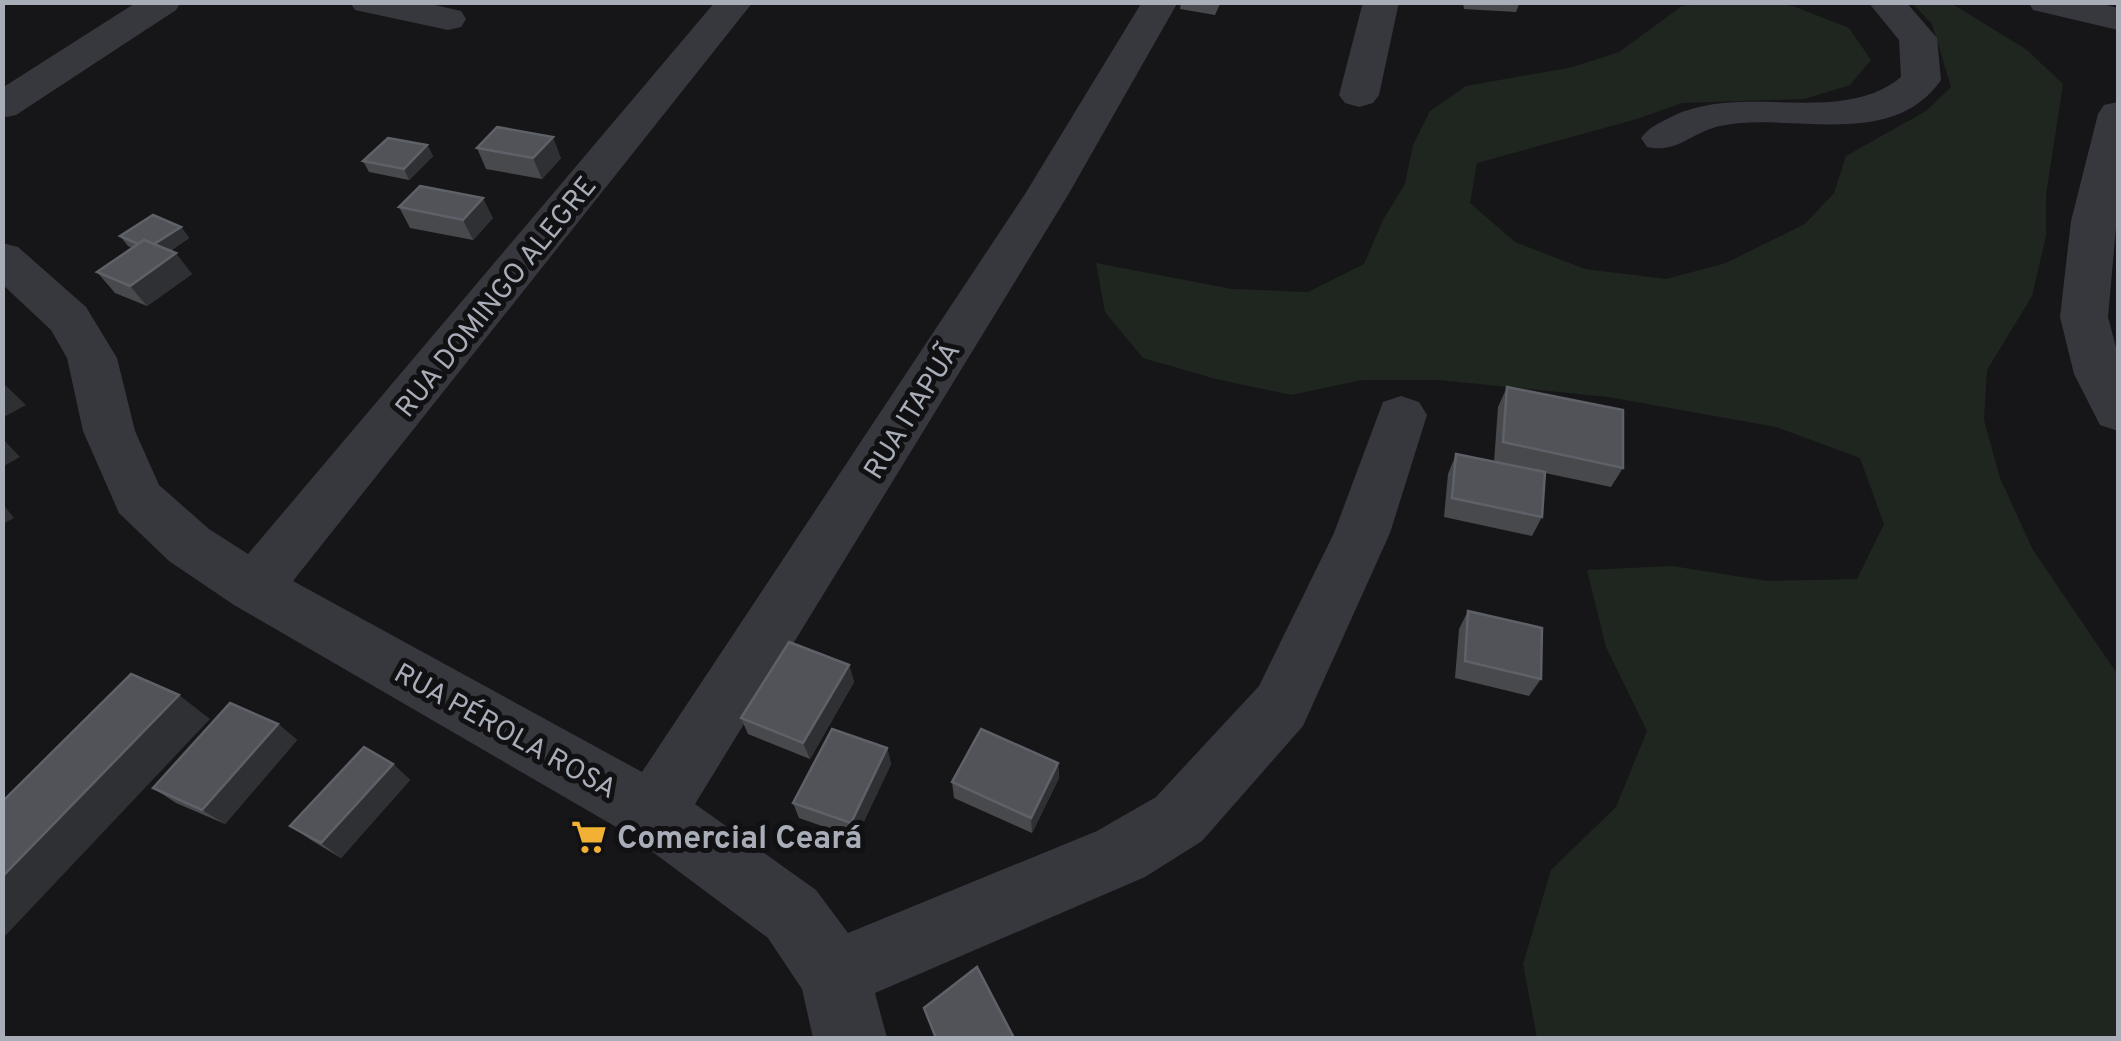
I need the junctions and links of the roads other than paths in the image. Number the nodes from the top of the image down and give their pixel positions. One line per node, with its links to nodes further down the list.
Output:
1 (164, 2): 11 (street)
2 (368, 2): 9 (street)
3 (735, 2): 17 (street, RUA DOMINGO ALEGRE)
4 (1160, 2): 18 (street, RUA ITAPUÃ)
5 (1381, 2): 10 (street)
6 (1886, 2): 13 (street)
7 (2046, 2): 8 (street)
8 (2118, 18)
9 (448, 19)
10 (1359, 96)
11 (2, 106)
12 (2118, 114): 15 (street)
13 (1662, 138)
14 (2, 258): 17 (street, RUA PÉROLA ROSA)
15 (2118, 412)
16 (1402, 415): 19 (street, RUA PÉROLA ROSA)
17 (254, 588): 18 (street, RUA PÉROLA ROSA)
18 (653, 813): 19 (street, RUA PÉROLA ROSA)
19 (842, 1006)

